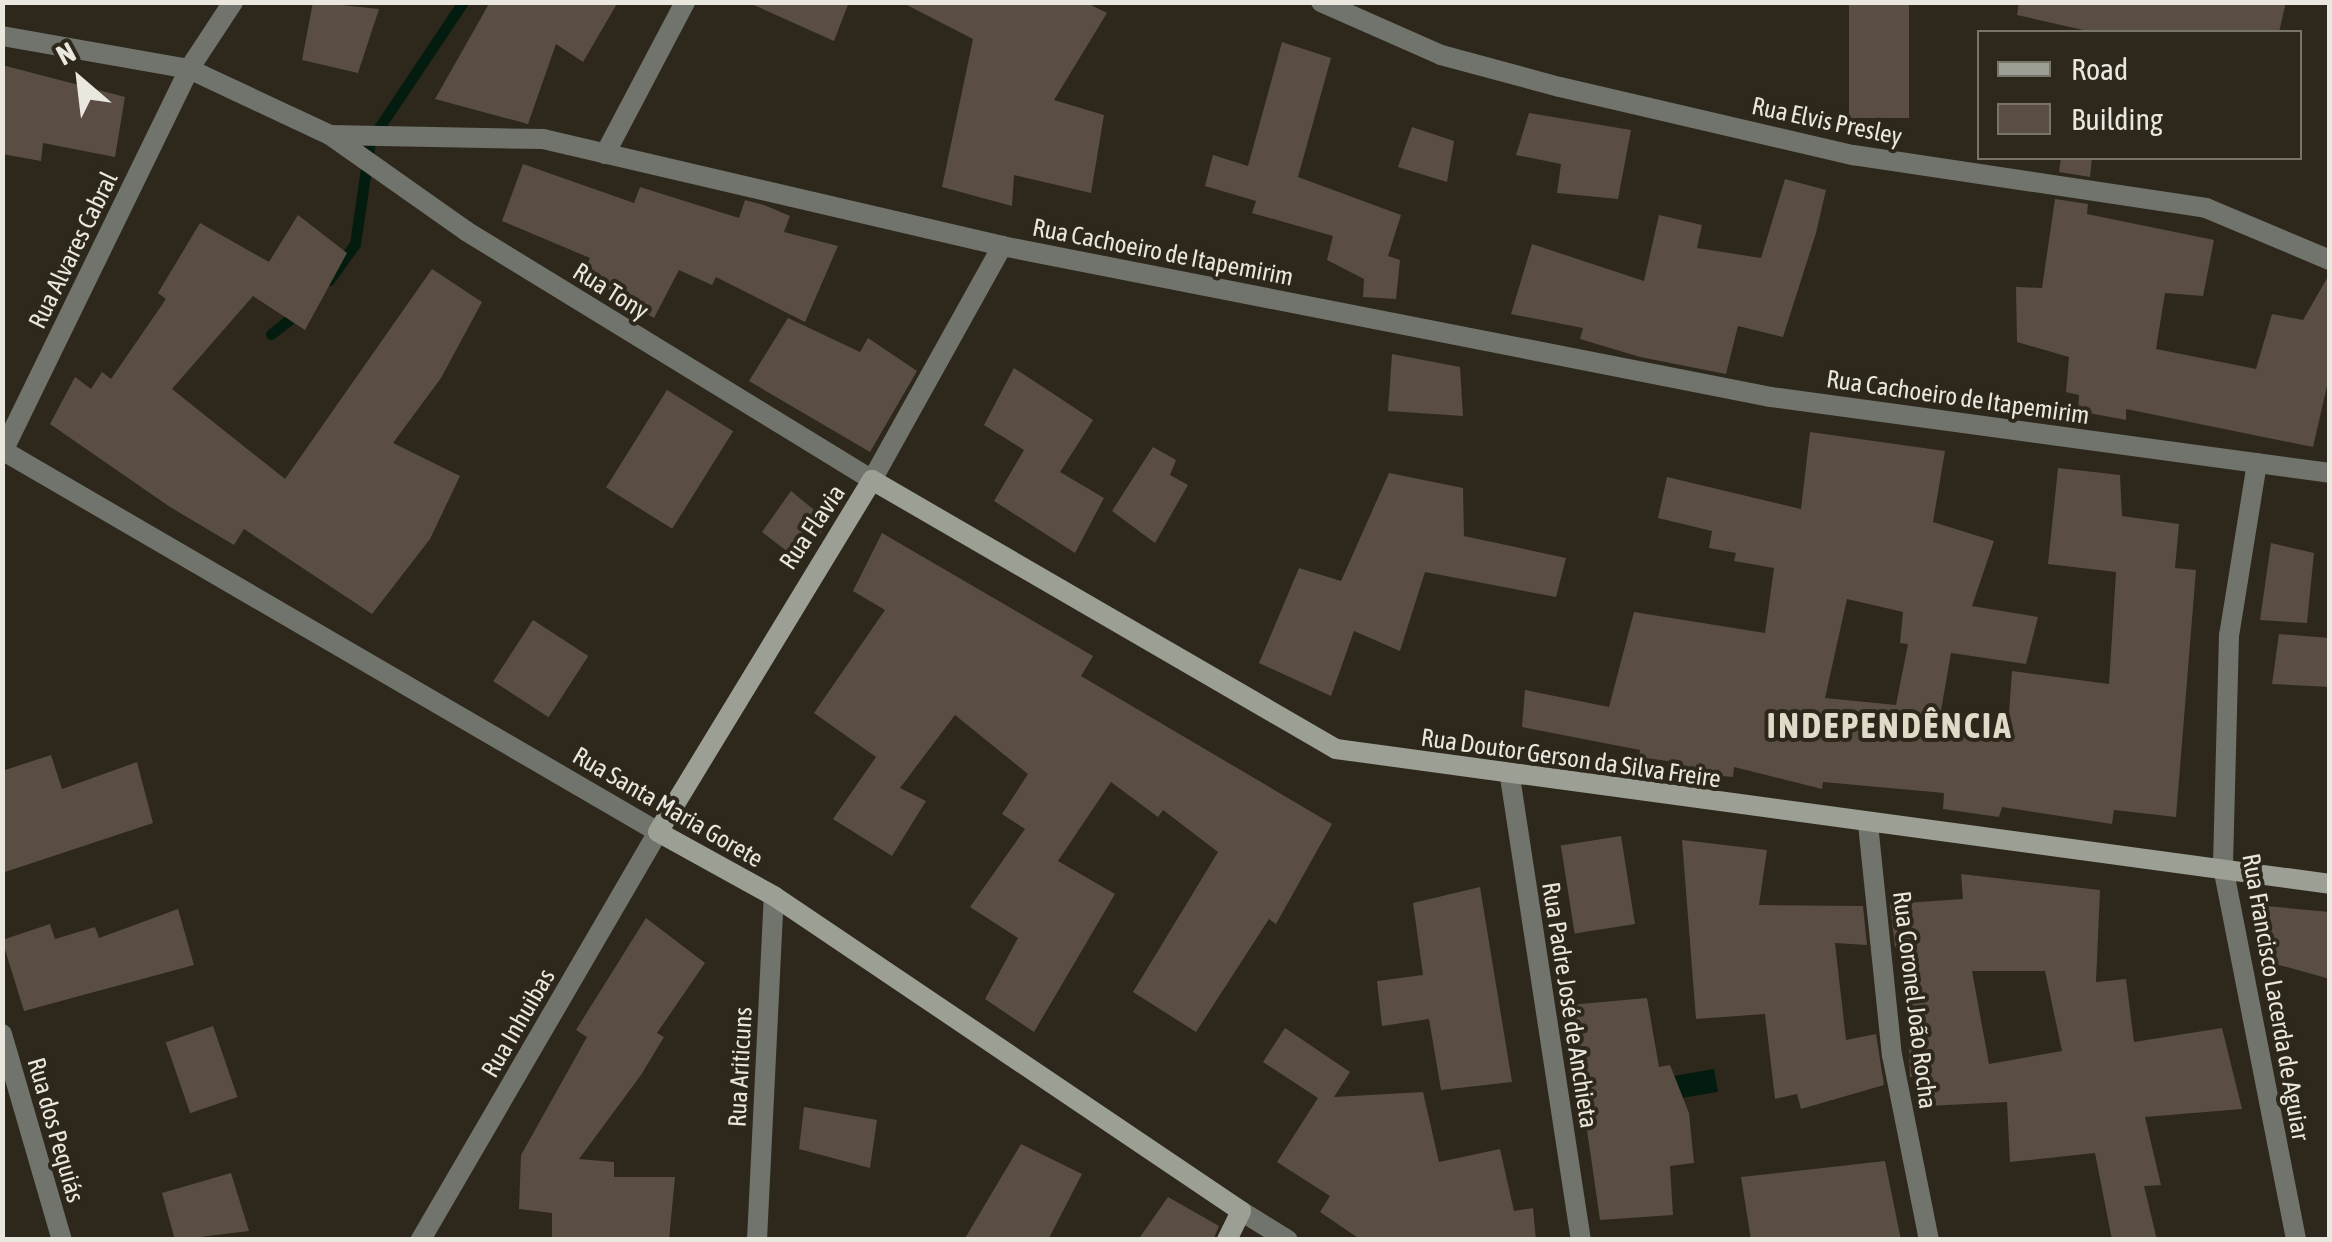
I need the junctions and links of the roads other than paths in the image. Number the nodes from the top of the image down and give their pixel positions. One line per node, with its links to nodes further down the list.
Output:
1 (232, 2): 5 (street, Rua Alvares Cabral)
2 (685, 2): 7 (street)
3 (1321, 2): 9 (street, Rua Elvis Presley)
4 (2, 36): 5 (street, Rua Cachoeiro de Itapemirim)
5 (189, 69): 6 (street, Rua Cachoeiro de Itapemirim); 10 (street, Rua Alvares Cabral)
6 (330, 135): 7 (street, Rua Cachoeiro de Itapemirim); 13 (street, Rua Tony)
7 (605, 154): 8 (street, Rua Cachoeiro de Itapemirim)
8 (1002, 246): 11 (street, Rua Cachoeiro de Itapemirim); 13 (street, Rua Flavia)
9 (2330, 260)
10 (3, 452): 16 (street, Rua Santa Maria Gorete)
11 (2257, 464): 12 (street, Rua Cachoeiro de Itapemirim); 17 (street, Rua Francisco Lacerda de Aguiar)
12 (2330, 473)
13 (872, 480): 14 (street, Rua Doutor Gerson da Silva Freire); 16 (street, Rua Flavia)
14 (1510, 777): 15 (street, Rua Doutor Gerson da Silva Freire); 27 (street, Rua Padre José de Anchieta)
15 (1868, 824): 17 (street, Rua Doutor Gerson da Silva Freire); 28 (street, Rua Coronel João Rocha)
16 (658, 832): 19 (street, Rua Santa Maria Gorete); 23 (street, Rua Inhuibas)
17 (2223, 867): 18 (street, Rua Doutor Gerson da Silva Freire); 29 (street, Rua Francisco Lacerda de Aguiar)
18 (2330, 884)
19 (774, 896): 21 (street, Rua Santa Maria Gorete); 24 (street, Rua Ariticuns)
20 (2, 1034): 22 (street, Rua dos Pequiás)
21 (1242, 1211): 25 (street); 26 (street, Rua Santa Maria Gorete)
22 (62, 1240)
23 (421, 1240)
24 (757, 1240)
25 (1227, 1240)
26 (1288, 1240)
27 (1581, 1240)
28 (1929, 1240)
29 (2296, 1240)

